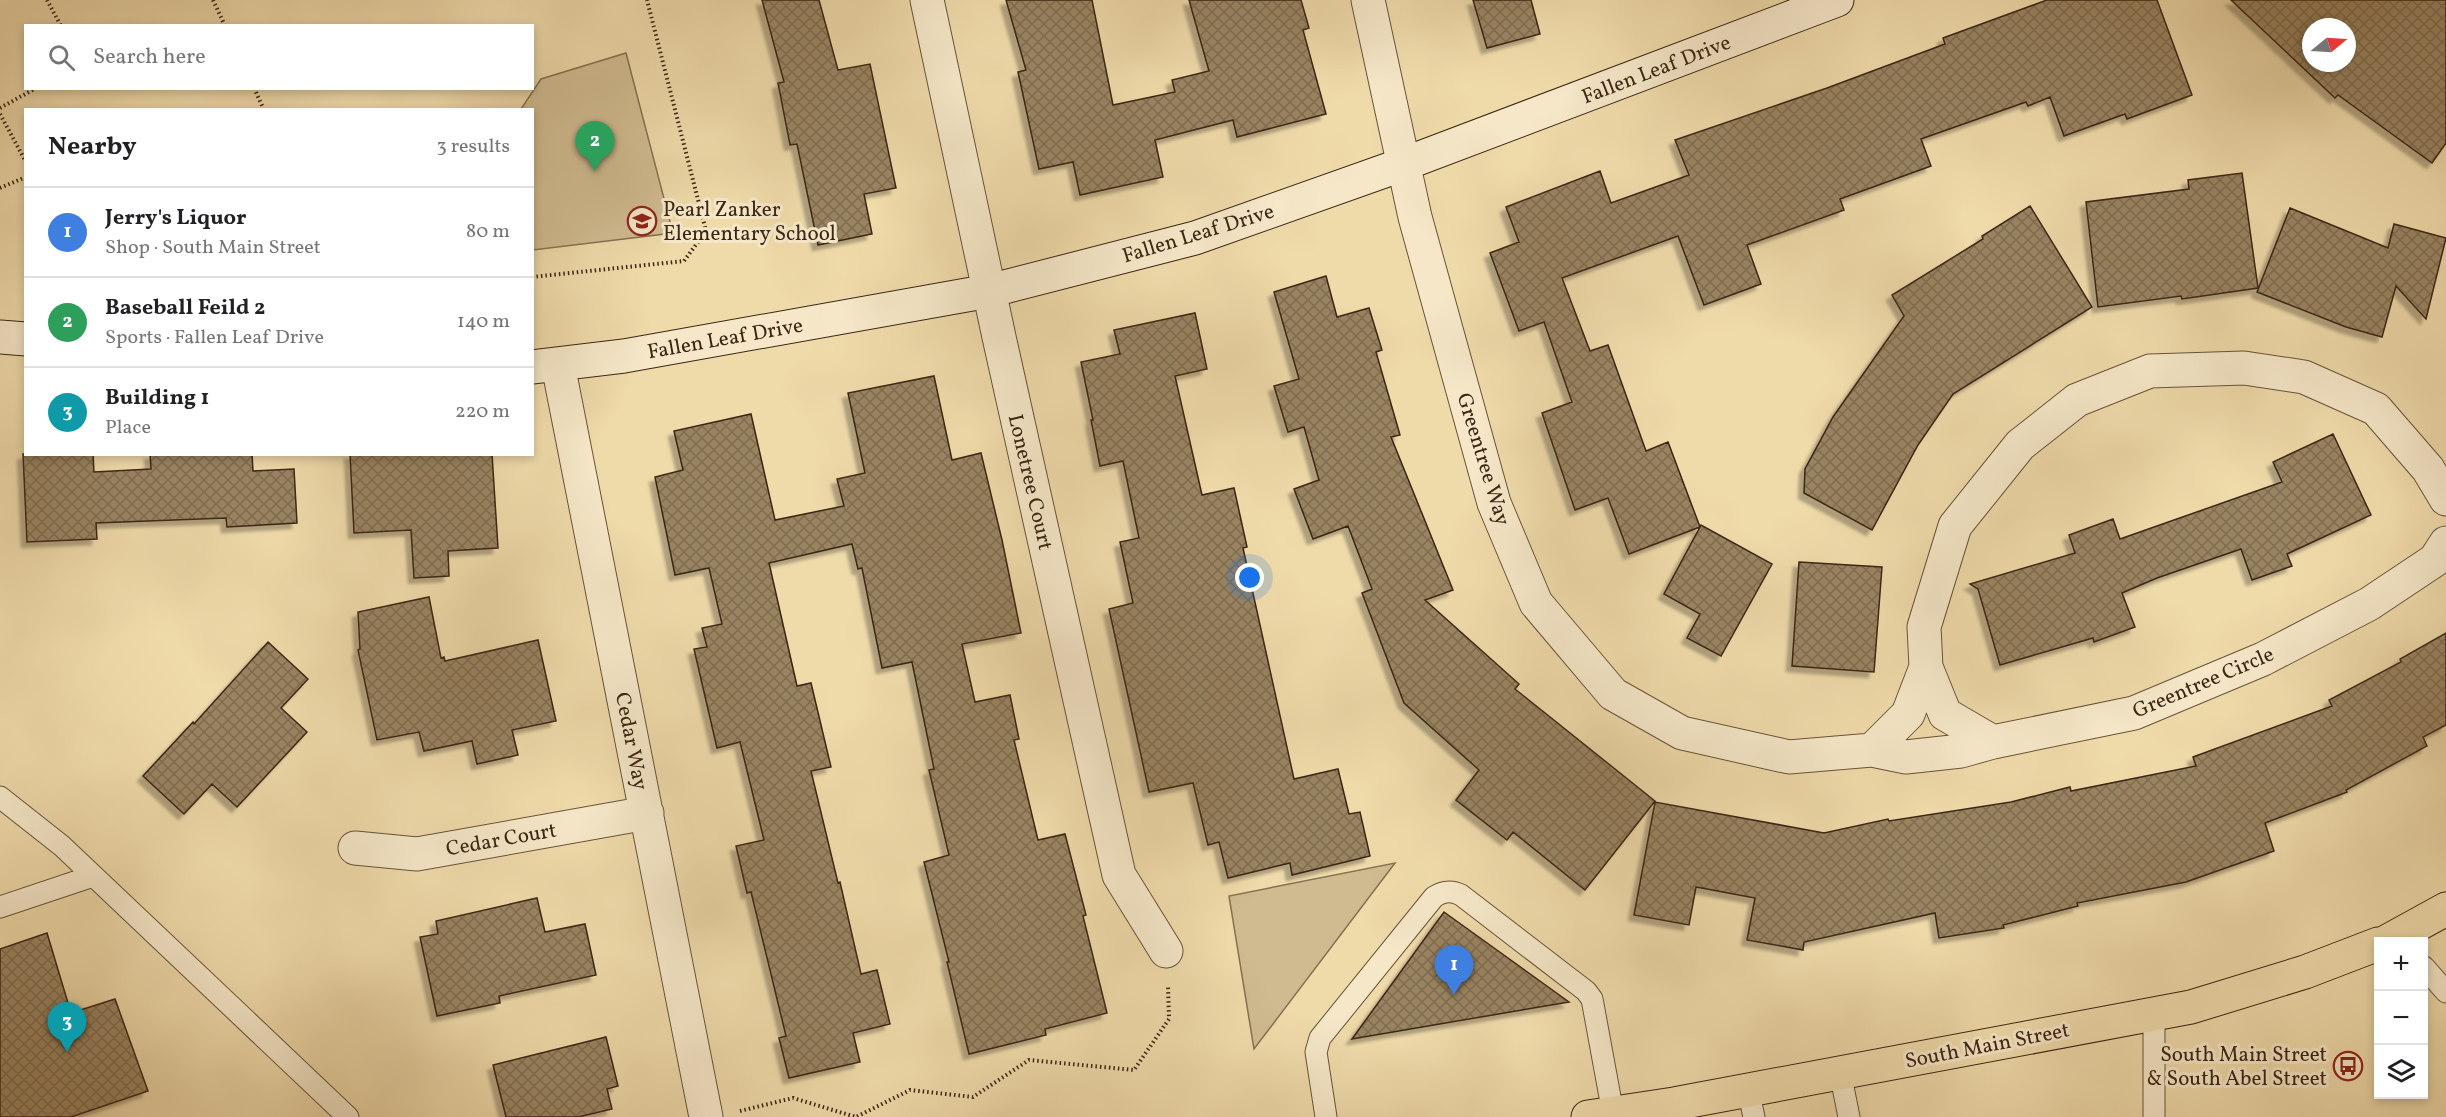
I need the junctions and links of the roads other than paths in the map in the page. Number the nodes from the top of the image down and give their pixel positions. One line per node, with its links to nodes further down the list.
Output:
1 (927, 0): 5 (street, Lonetree Court)
2 (1368, 0): 4 (street, Greentree Way)
3 (1818, 4): 4 (street, Fallen Leaf Drive)
4 (1404, 164): 5 (street, Fallen Leaf Drive); 13 (street, Greentree Way)
5 (989, 291): 8 (street, Fallen Leaf Drive); 22 (street, Lonetree Court)
6 (0, 337): 7 (street)
7 (24, 339)
8 (545, 366): 15 (street, Cedar Way)
9 (2446, 499): 11 (street)
10 (2446, 543): 12 (street, Greentree Circle)
11 (1926, 667): 12 (street); 13 (street)
12 (1993, 742): 13 (street, Greentree Way)
13 (1872, 750)
14 (0, 797): 17 (lane)
15 (647, 813): 16 (street, Cedar Court); 28 (street, Cedar Way)
16 (355, 848)
17 (93, 876): 18 (lane); 30 (lane)
18 (0, 907)
19 (2441, 914): 20 (main road, South Main Street)
20 (2398, 937)
21 (2374, 947): 25 (main road, South Main Street)
22 (1166, 951)
23 (2428, 972): 24 (lane)
24 (2446, 992)
25 (2154, 1014): 26 (main road, South Main Street); 33 (lane)
26 (1840, 1072): 27 (main road, South Main Street); 32 (lane)
27 (1751, 1103): 29 (main road, South Main Street)
28 (719, 1115)
29 (1601, 1115): 31 (lane)
30 (341, 1116)
31 (1326, 1117)
32 (1849, 1117)
33 (2154, 1117)

